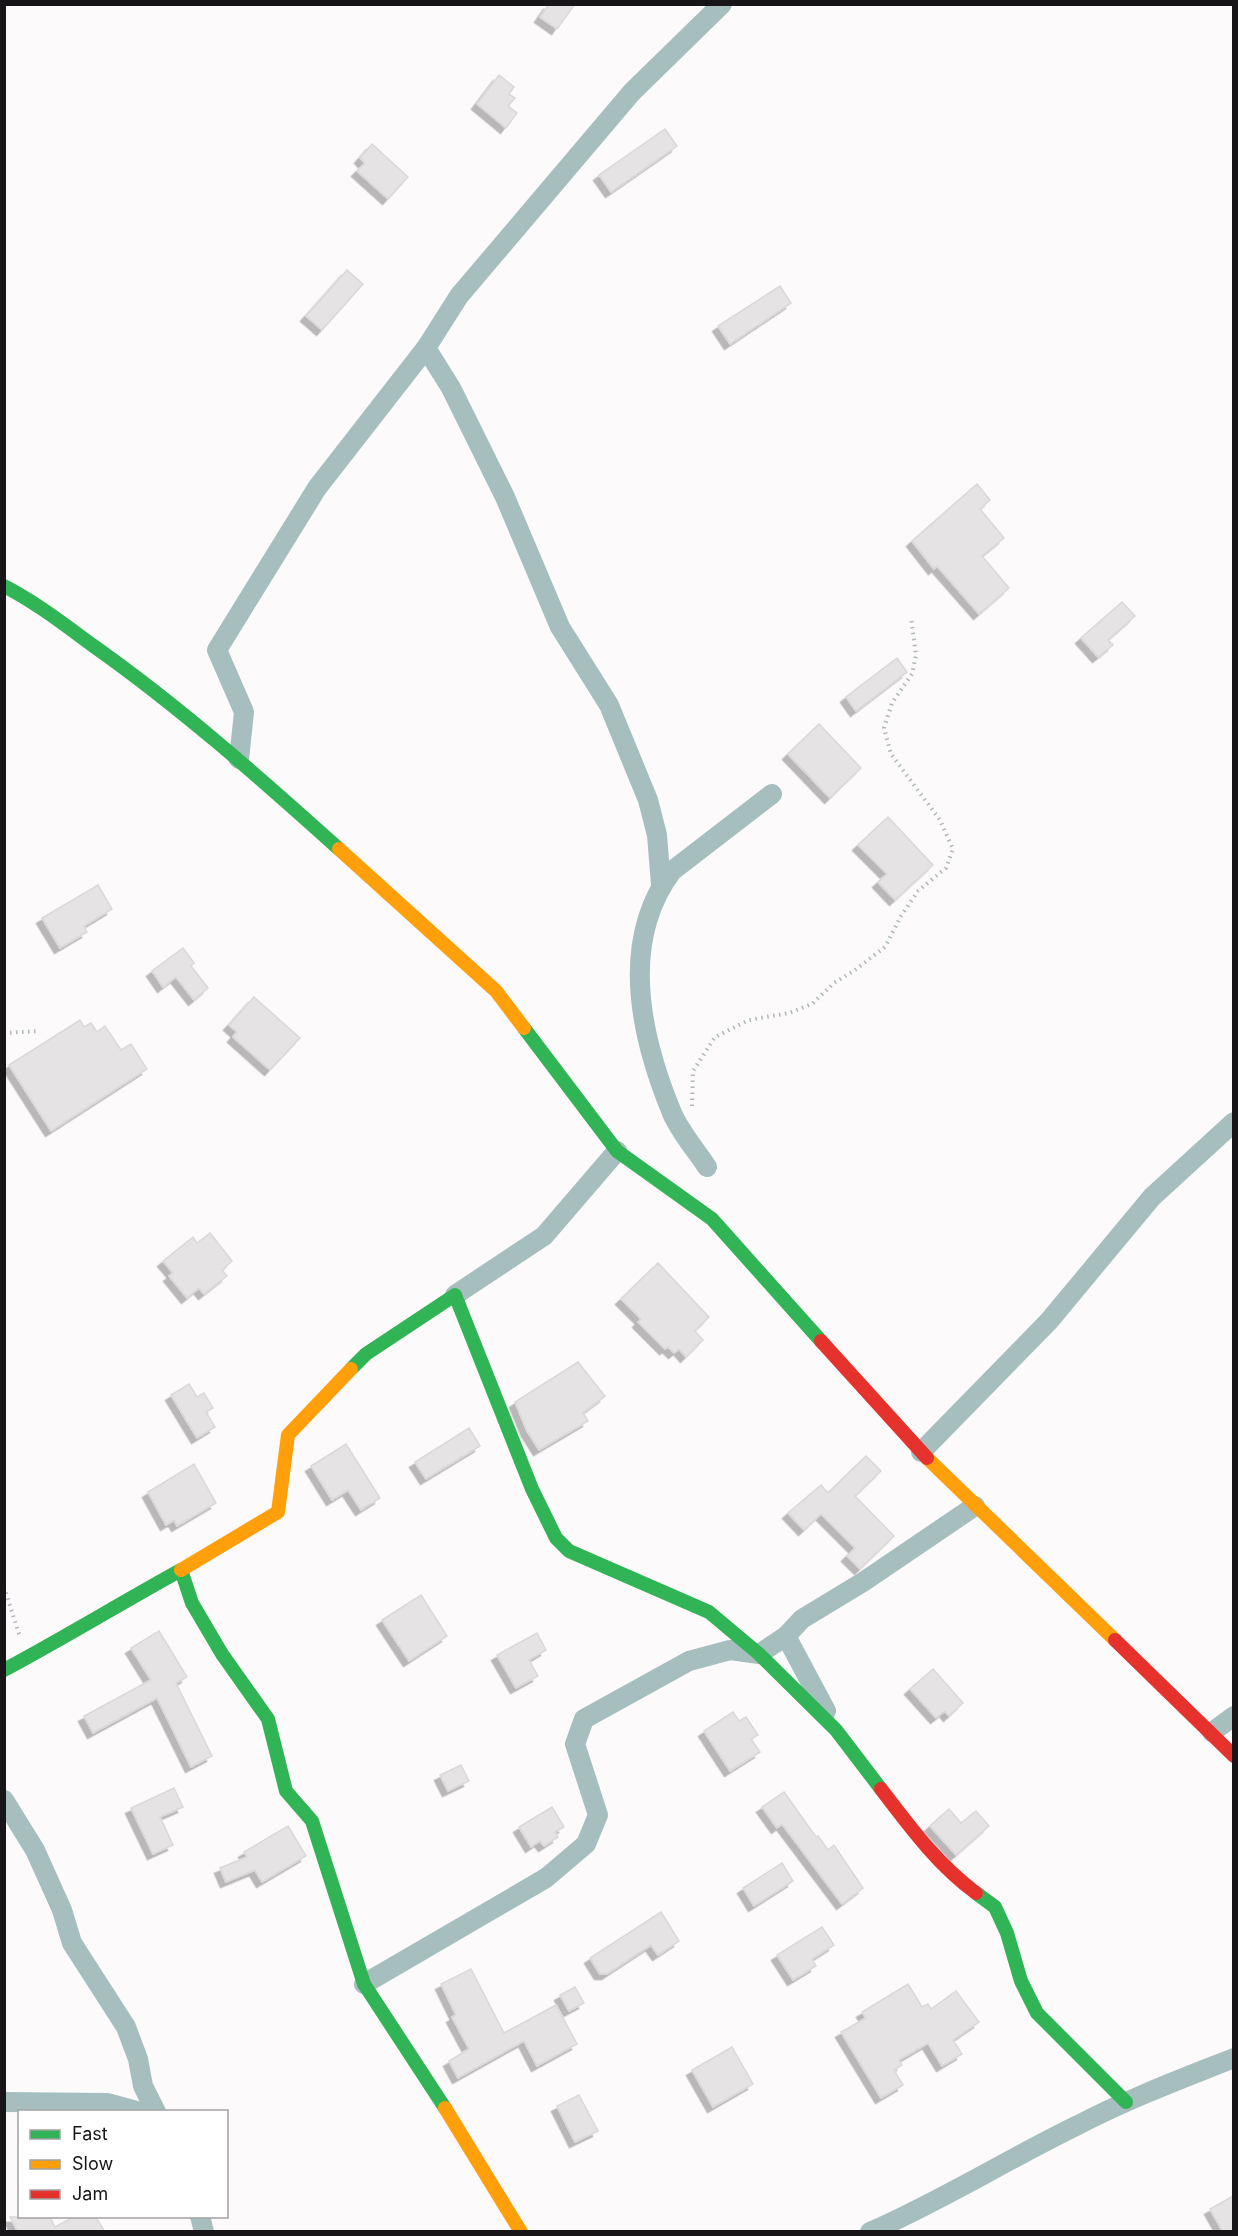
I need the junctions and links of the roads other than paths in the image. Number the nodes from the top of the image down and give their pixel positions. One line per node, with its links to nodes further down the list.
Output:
1 (722, 4): 2 (street)
2 (426, 348): 4 (street); 6 (street)
3 (4, 586): 4 (street)
4 (239, 759): 8 (street)
5 (772, 794): 6 (street)
6 (661, 885): 9 (street)
7 (1233, 1122): 11 (street)
8 (617, 1151): 10 (street); 11 (street)
9 (707, 1167)
10 (455, 1295): 13 (street); 15 (street)
11 (921, 1452): 12 (street)
12 (975, 1506): 14 (street); 19 (street)
13 (180, 1570): 16 (street); 22 (street)
14 (786, 1636): 15 (street); 18 (street)
15 (759, 1654): 18 (street); 22 (street)
16 (4, 1670)
17 (1233, 1716): 19 (street)
18 (836, 1730): 25 (street)
19 (1212, 1732): 20 (street)
20 (1233, 1756)
21 (4, 1800): 27 (street)
22 (364, 1984): 28 (street)
23 (1233, 2058): 25 (street)
24 (4, 2102): 26 (street)
25 (1126, 2102): 29 (street)
26 (133, 2110)
27 (155, 2110)
28 (521, 2232)
29 (870, 2232)

